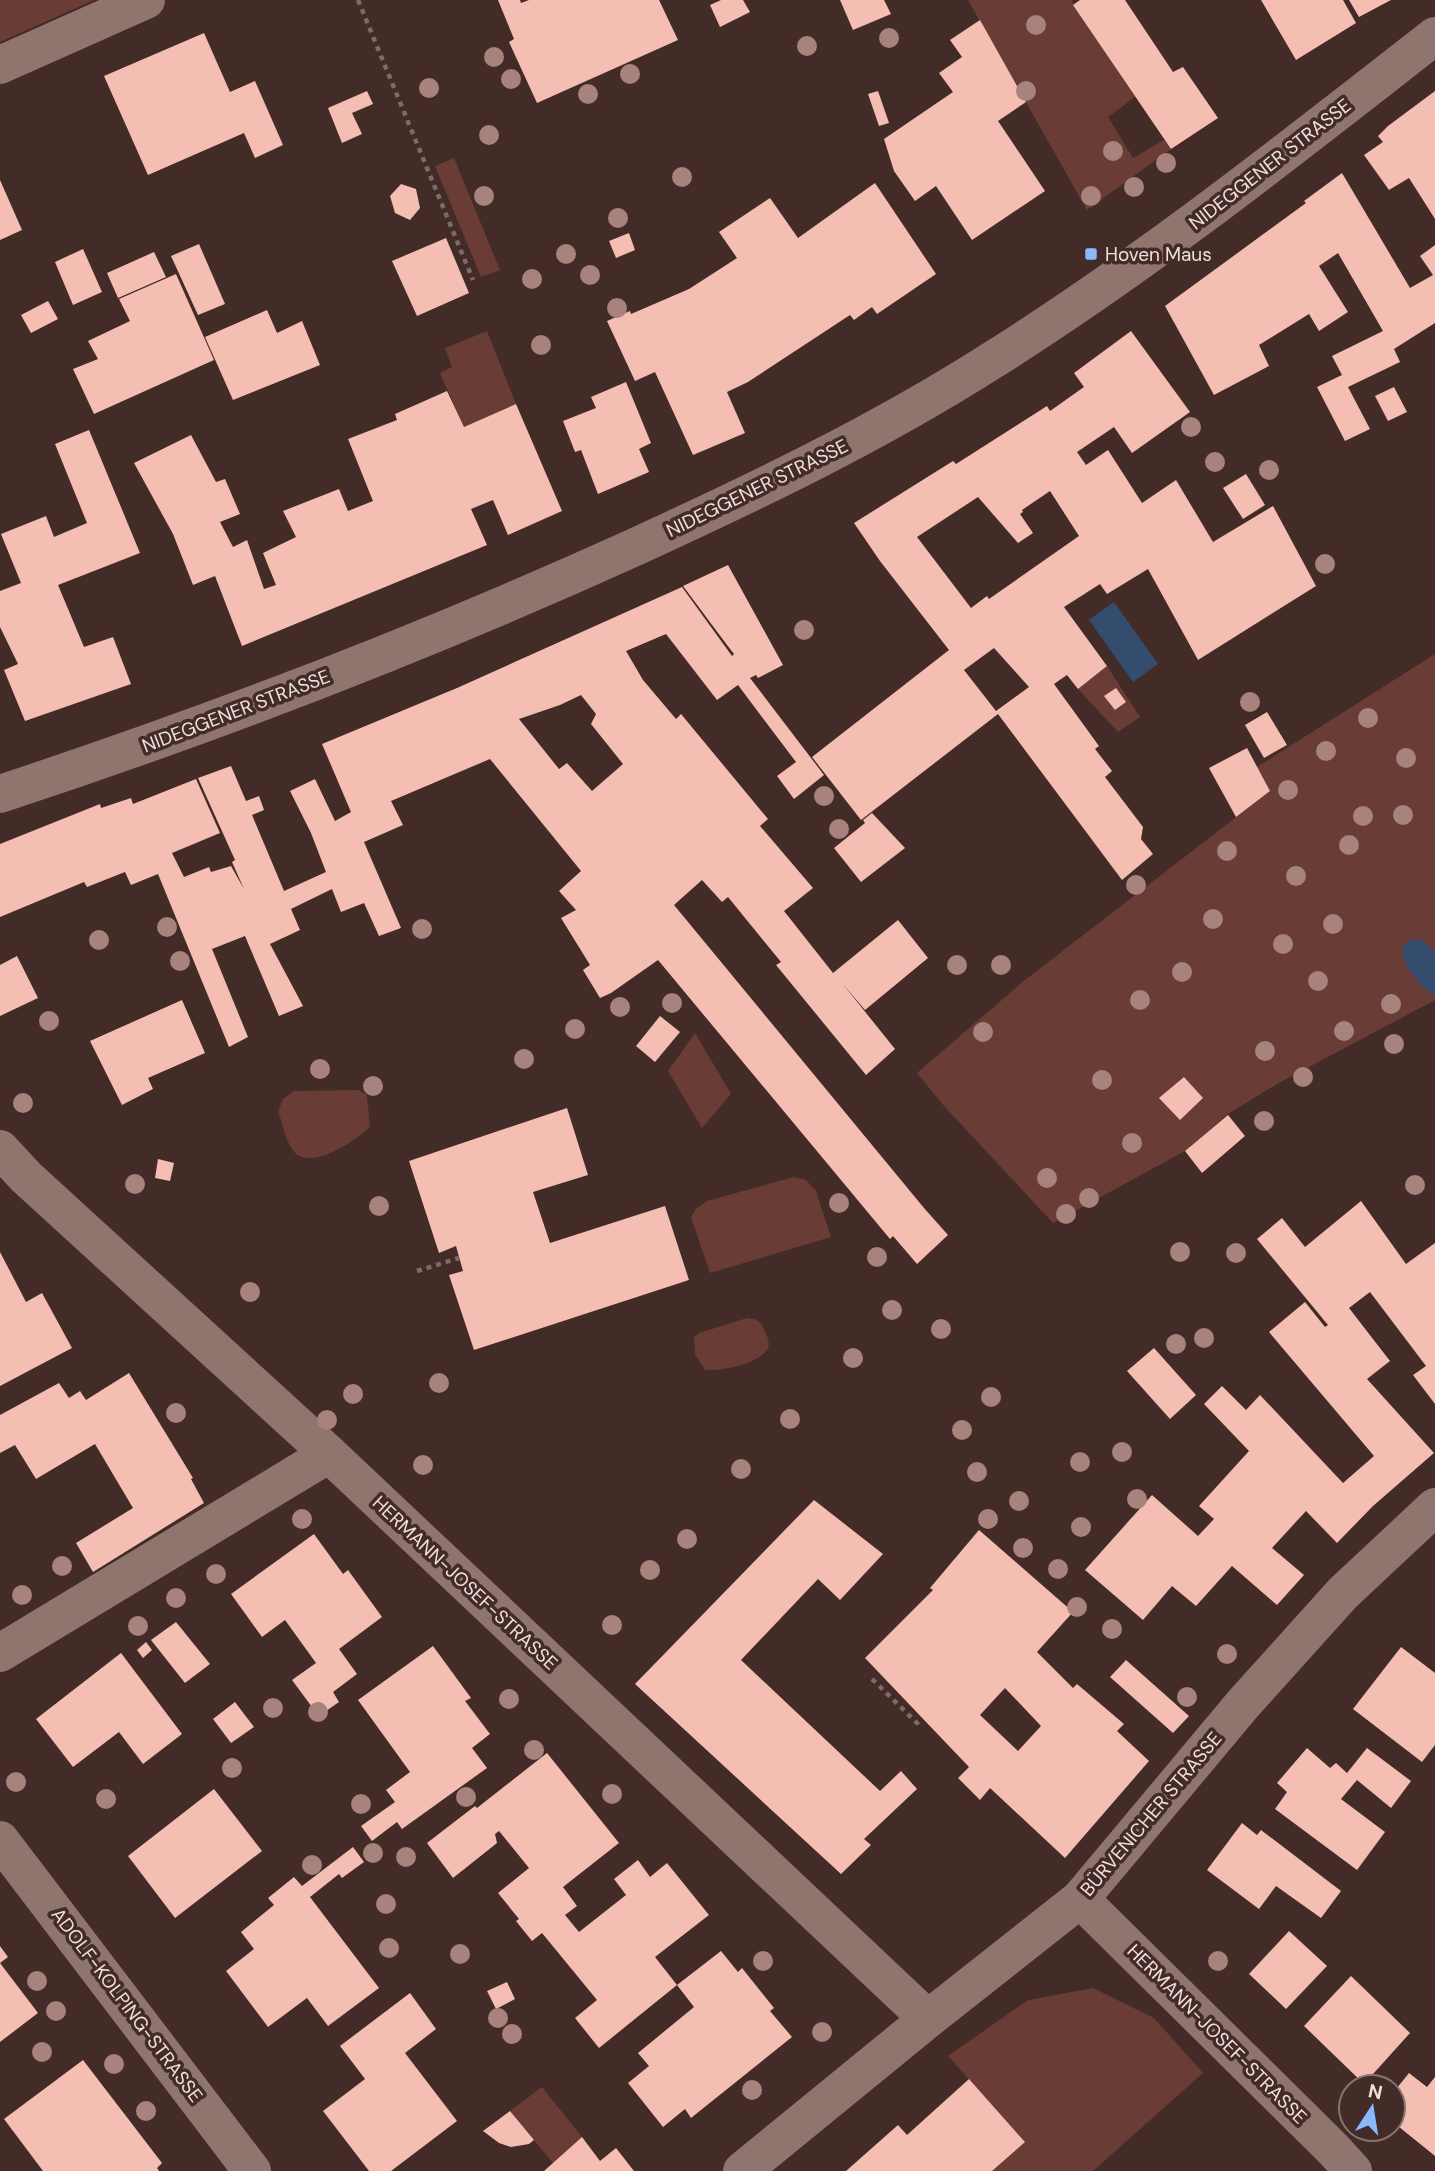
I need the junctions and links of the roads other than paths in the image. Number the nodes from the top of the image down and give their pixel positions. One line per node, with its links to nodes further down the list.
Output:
1 (146, 0): 3 (street)
2 (1435, 36): 4 (street, NIDEGGENER STRASSE)
3 (0, 65)
4 (0, 794)
5 (0, 1149): 6 (street, HERMANN-JOSEF-STRASSE)
6 (328, 1454): 8 (street); 11 (street, HERMANN-JOSEF-STRASSE)
7 (1435, 1507): 10 (street, BÜRVENICHER STRASSE)
8 (0, 1653)
9 (0, 1840): 12 (street, ADOLF-KOLPING-STRASSE)
10 (1080, 1899): 11 (street, BÜRVENICHER STRASSE); 14 (street, HERMANN-JOSEF-STRASSE)
11 (928, 2019): 13 (street, BÜRVENICHER STRASSE)
12 (252, 2171)
13 (742, 2171)
14 (1353, 2171)

